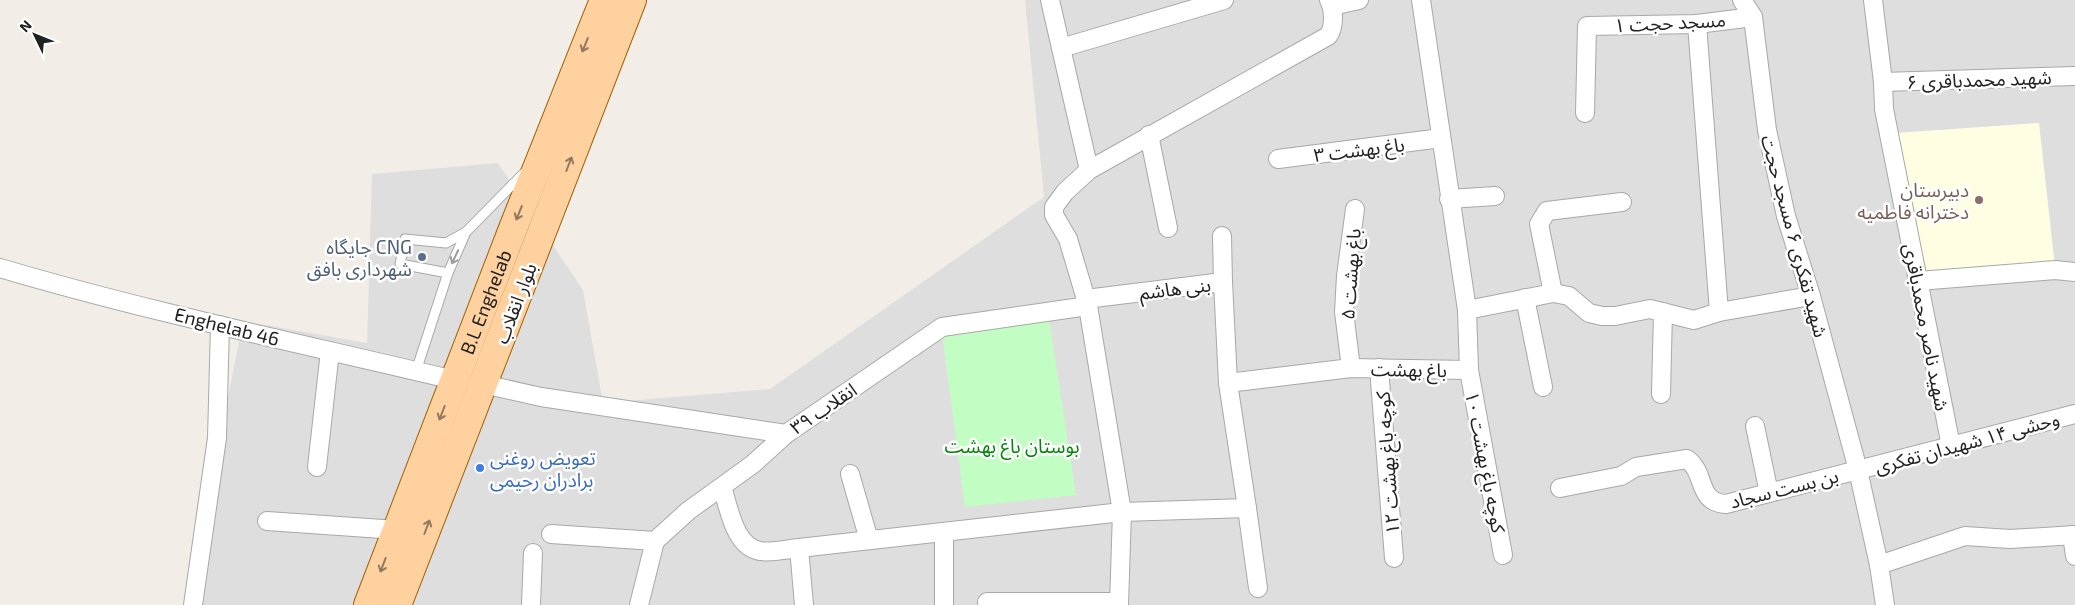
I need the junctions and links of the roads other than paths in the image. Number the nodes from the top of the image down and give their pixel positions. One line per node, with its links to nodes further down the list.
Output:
1 (604, 0): 18 (main road, B.L Enghelab, one-way to 18)
2 (632, 0): 48 (main road, بلوار انقلاب, one-way to 2)
3 (1050, 0): 12 (street)
4 (1224, 0): 12 (street)
5 (1359, 0): 9 (street)
6 (1421, 0): 17 (street, باغ بهشت)
7 (1742, 0): 10 (street, شهید تفکری ۶ مسجد حجت)
8 (1873, 0): 14 (street, شهید ناصر محمدباقری)
9 (1330, 3): 16 (street)
10 (1753, 17): 11 (street, مسجد حجت ۱); 34 (street, شهید تفکری ۶ مسجد حجت)
11 (1697, 24): 15 (street, مسجد حجت ۱); 39 (street)
12 (1062, 48): 20 (street)
13 (2075, 76): 14 (street, شهید محمدباقری ۶)
14 (1883, 82): 31 (street, شهید ناصر محمدباقری)
15 (1585, 113)
16 (1149, 135): 20 (street); 25 (street)
17 (1441, 138): 19 (street, باغ بهشت ۳); 22 (street, باغ بهشت)
18 (542, 154): 26 (lane); 46 (main road, B.L Enghelab, one-way to 46)
19 (1278, 159)
20 (1089, 170): 36 (street)
21 (1495, 196): 22 (street)
22 (1449, 199): 37 (street, باغ بهشت)
23 (1622, 202): 33 (street)
24 (1354, 209): 42 (street, باغ بهشت ۵)
25 (1168, 228)
26 (466, 232): 30 (lane, one-way to 30); 30 (lane)
27 (1222, 236): 32 (street)
28 (0, 268): 40 (street, Enghelab 46)
29 (2075, 272): 31 (street)
30 (448, 273): 45 (lane)
31 (1918, 281): 54 (street, شهید ناصر محمدباقری)
32 (1223, 282): 36 (street, بنی هاشم); 47 (street, بنی هاشم)
33 (1553, 293): 35 (street); 38 (street)
34 (1811, 296): 39 (street); 56 (street, شهید تفکری ۶ مسجد حجت)
35 (1524, 298): 37 (street); 49 (street)
36 (1087, 302): 53 (street, انقلاب ۳۹); 62 (street)
37 (1467, 310): 44 (street, باغ بهشت)
38 (1663, 312): 39 (street); 50 (street)
39 (1719, 312)
40 (220, 325): 41 (street, Enghelab 46); 79 (street)
41 (330, 351): 45 (street, Enghelab 46); 55 (street)
42 (1351, 368): 43 (street, باغ بهشت); 47 (street, باغ بهشت)
43 (1379, 368): 44 (street, باغ بهشت); 74 (street, کوچه باغ بهشت ۱۲)
44 (1469, 370): 72 (street, کوچه باغ بهشت ۱۰)
45 (416, 371): 46 (street, Enghelab 46)
46 (454, 380): 64 (main road, B.L Enghelab, one-way to 64)
47 (1228, 383): 61 (street)
48 (483, 384): 53 (street, انقلاب ۳۹); 81 (main road, بلوار انقلاب, one-way to 48)
49 (1543, 387)
50 (1661, 394)
51 (2075, 414): 54 (street, وحشی ۱۴ شهیدان تفکری)
52 (1755, 426): 60 (street)
53 (786, 434): 58 (street)
54 (1951, 446): 56 (street, وحشی ۱۴ شهیدان تفکری)
55 (317, 467)
56 (1858, 470): 60 (street, بن بست سجاد); 75 (street, شهید تفکری ۶ مسجد حجت)
57 (850, 474): 68 (street)
58 (722, 487): 69 (street); 70 (street)
59 (1560, 488): 60 (street, بن بست سجاد)
60 (1769, 493)
61 (1247, 508): 62 (street); 76 (street)
62 (1122, 512): 65 (street); 78 (street)
63 (267, 521): 64 (street)
64 (397, 530): 80 (main road, B.L Enghelab, one-way to 80)
65 (944, 532): 68 (street); 85 (street)
66 (551, 534): 69 (street)
67 (2074, 535): 73 (street); 75 (street)
68 (869, 540): 70 (street)
69 (655, 541): 83 (street)
70 (799, 548): 84 (street)
71 (533, 553): 82 (street)
72 (1503, 555)
73 (2075, 556)
74 (1394, 558)
75 (1879, 565): 86 (street, شهید تفکری ۶ مسجد حجت)
76 (1258, 588)
77 (987, 602): 78 (street)
78 (1119, 603)
79 (193, 605)
80 (368, 605)
81 (397, 605)
82 (531, 605)
83 (639, 605)
84 (804, 605)
85 (944, 605)
86 (1885, 605)

